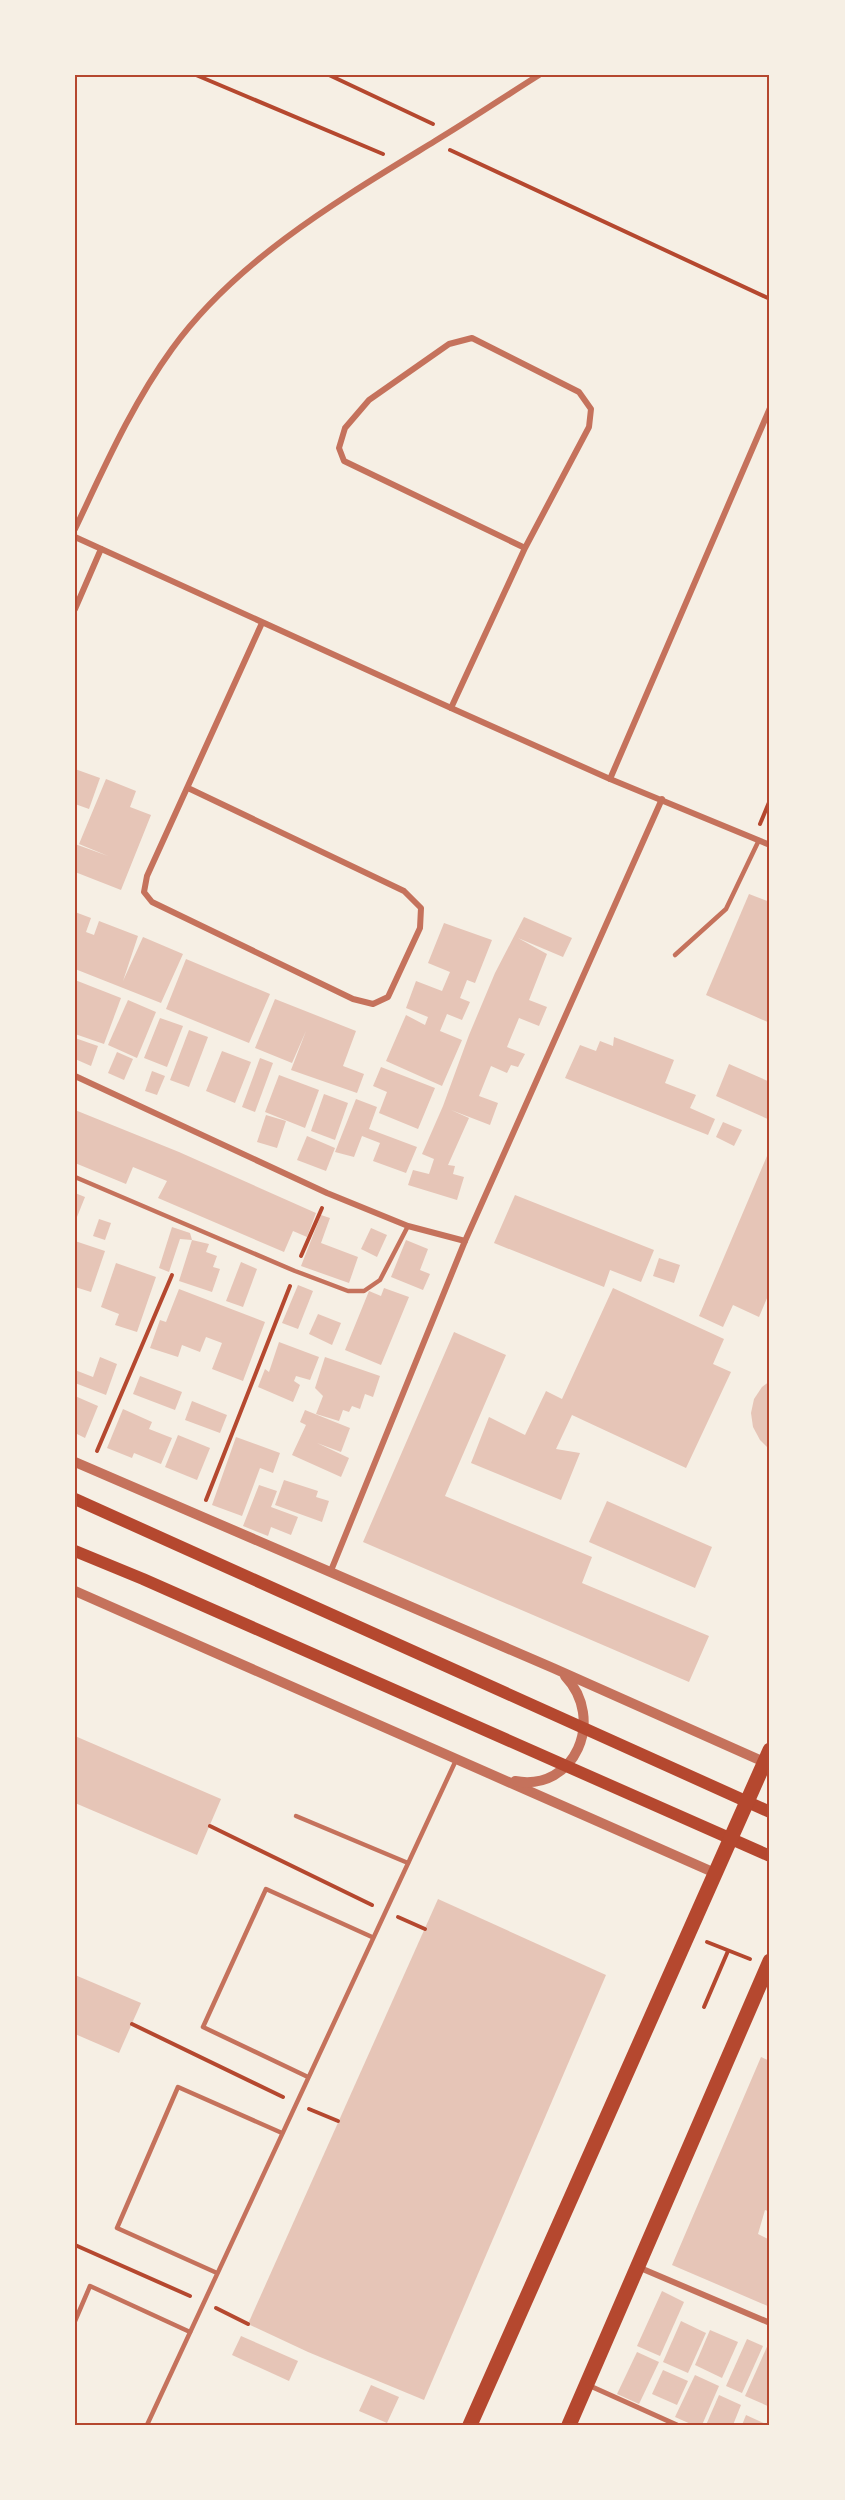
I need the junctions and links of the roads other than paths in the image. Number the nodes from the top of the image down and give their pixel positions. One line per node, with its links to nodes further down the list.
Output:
1 (539, 75): 3 (street)
2 (770, 408): 10 (street)
3 (75, 529)
4 (75, 537): 6 (street)
5 (525, 548): 5 (street); 9 (street)
6 (101, 549): 7 (street); 8 (street)
7 (75, 609)
8 (262, 623): 9 (street); 11 (street)
9 (451, 708): 10 (street)
10 (610, 779): 12 (street)
11 (188, 788): 11 (street)
12 (662, 799): 13 (street); 19 (street)
13 (756, 839): 14 (street); 15 (lane)
14 (770, 845)
15 (675, 955)
16 (75, 1076): 18 (street)
17 (75, 1177): 18 (lane)
18 (408, 1226): 19 (street)
19 (465, 1241): 23 (street)
20 (75, 1462): 23 (street)
21 (75, 1499): 29 (main road)
22 (75, 1551): 31 (main road)
23 (330, 1573): 25 (street)
24 (75, 1591): 27 (street)
25 (553, 1668): 26 (street); 28 (street)
26 (767, 1756): 33 (main road)
27 (457, 1758): 28 (street); 32 (lane)
28 (506, 1779): 33 (street)
29 (770, 1812)
30 (296, 1816): 32 (lane)
31 (770, 1856)
32 (408, 1863): 34 (lane)
33 (715, 1873): 45 (main road)
34 (372, 1937): 36 (lane); 36 (lane)
35 (765, 1962): 38 (main road)
36 (308, 2077): 37 (lane)
37 (282, 2133): 39 (lane); 39 (lane)
38 (638, 2267): 41 (street); 43 (main road)
39 (217, 2273): 42 (lane)
40 (75, 2321): 42 (lane)
41 (770, 2323)
42 (190, 2332): 44 (lane)
43 (586, 2384): 46 (main road); 47 (street)
44 (147, 2425)
45 (470, 2425)
46 (569, 2425)
47 (677, 2425)

